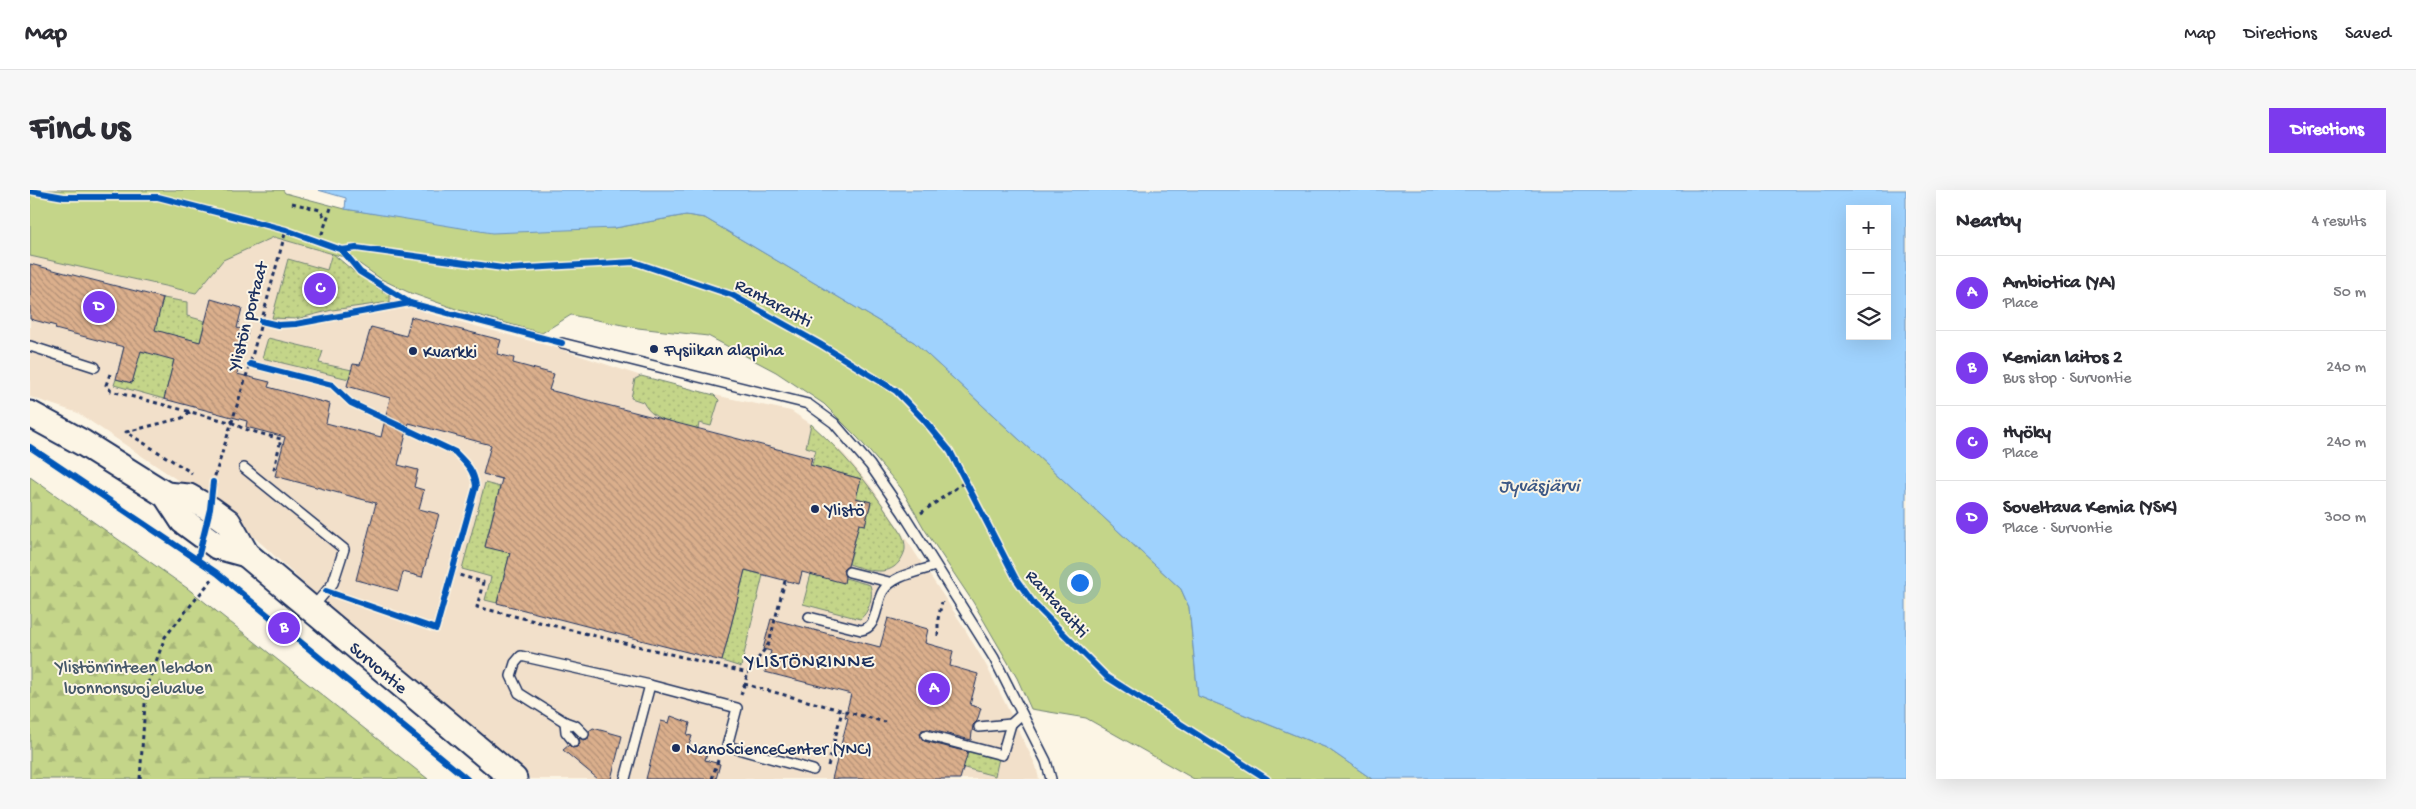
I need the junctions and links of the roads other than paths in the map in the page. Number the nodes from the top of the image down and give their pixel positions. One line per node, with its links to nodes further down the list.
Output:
1 (562, 343): 8 (lane)
2 (30, 346): 3 (lane)
3 (94, 367)
4 (30, 414): 6 (main road, Survontie)
5 (244, 468): 11 (lane)
6 (166, 495): 7 (main road, Survontie); 7 (main road, Survontie)
7 (246, 554): 11 (main road, Survontie)
8 (935, 566): 10 (lane); 14 (lane)
9 (849, 572): 10 (lane)
10 (889, 582): 12 (lane)
11 (311, 610): 22 (main road, Survontie)
12 (809, 617)
13 (650, 685): 15 (lane); 21 (lane); 23 (lane)
14 (1022, 714): 16 (lane); 24 (lane)
15 (565, 722): 18 (lane); 20 (lane)
16 (1011, 724): 17 (lane); 19 (lane)
17 (979, 727)
18 (584, 734)
19 (926, 736)
20 (574, 742)
21 (813, 770)
22 (514, 779)
23 (625, 779)
24 (1051, 779)

